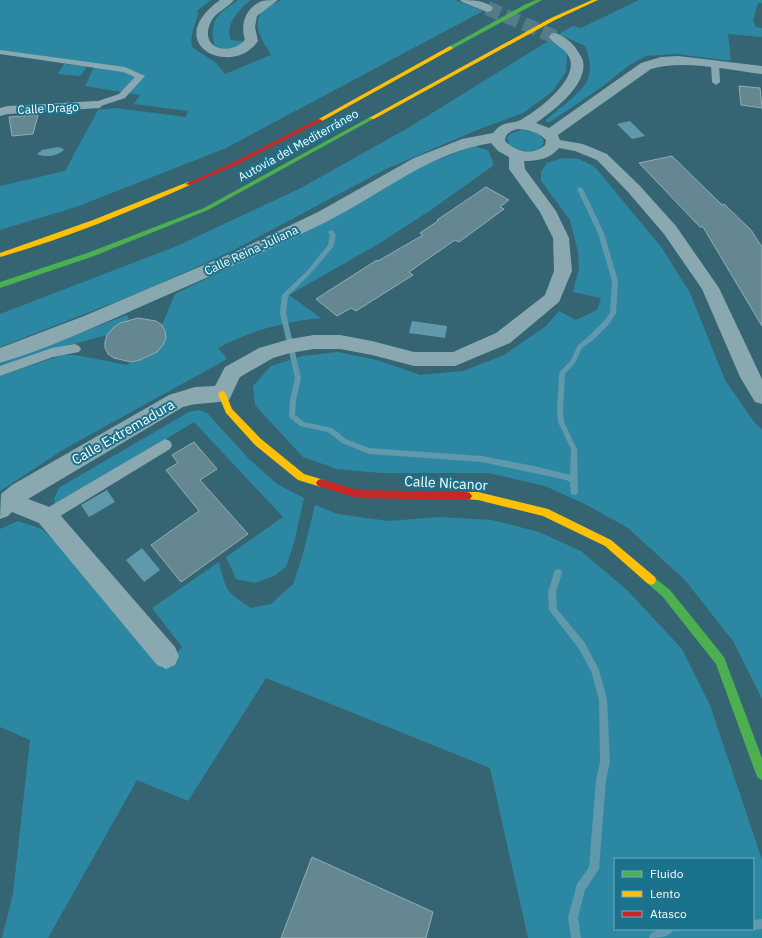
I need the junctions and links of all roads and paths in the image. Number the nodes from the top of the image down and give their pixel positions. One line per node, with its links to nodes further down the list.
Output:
1 (228, 0): 2 (street)
2 (272, 0)
3 (466, 0): 6 (street)
4 (540, 0): 18 (main road, Autovía del Mediterráneo)
5 (596, 0): 19 (main road, Autovía del Mediterráneo)
6 (487, 8)
7 (554, 37): 14 (street)
8 (0, 52): 12 (lane)
9 (715, 64): 10 (street); 11 (lane); 16 (street)
10 (762, 70)
11 (716, 82)
12 (95, 105): 13 (street, Calle Drago)
13 (0, 112)
14 (524, 125): 15 (street); 16 (street)
15 (498, 137): 17 (street); 21 (street, Calle Reina Juliana)
16 (552, 139): 17 (street); 24 (street)
17 (516, 154): 23 (street)
18 (0, 255)
19 (0, 285)
20 (75, 349): 22 (lane)
21 (0, 356)
22 (0, 371)
23 (222, 394): 26 (street, Calle Extremadura); 29 (main road, Calle Nicanor)
24 (762, 396)
25 (165, 445): 27 (lane)
26 (4, 505): 27 (street, Calle Extremadura)
27 (47, 516): 28 (street, Calle Extremadura)
28 (166, 656)
29 (762, 774)

